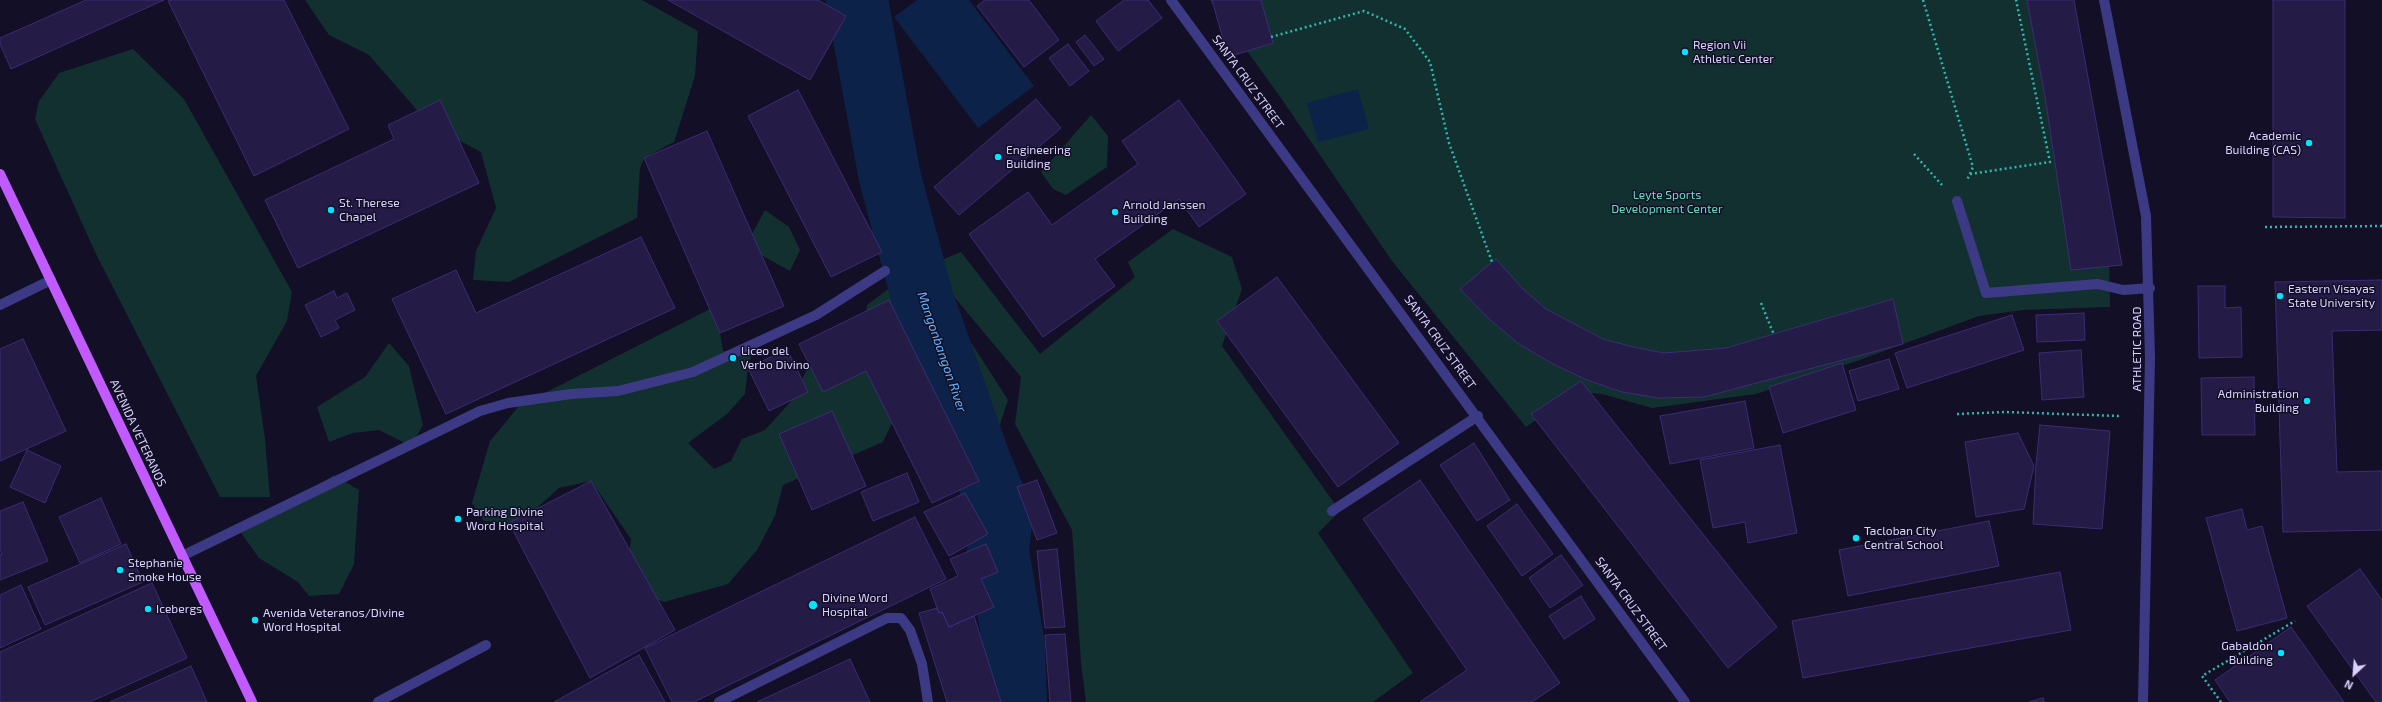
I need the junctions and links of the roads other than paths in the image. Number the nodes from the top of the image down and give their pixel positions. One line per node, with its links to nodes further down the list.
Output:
1 (1171, 0): 9 (street, SANTA CRUZ STREET)
2 (2104, 0): 7 (street, ATHLETIC ROAD)
3 (0, 174): 6 (main road, AVENIDA VETERANOS)
4 (1957, 201): 7 (street)
5 (885, 271): 11 (street)
6 (51, 280): 8 (street); 11 (main road, AVENIDA VETERANOS)
7 (2150, 288): 18 (street, ATHLETIC ROAD)
8 (0, 305)
9 (1478, 416): 10 (street); 17 (street, SANTA CRUZ STREET)
10 (1332, 511)
11 (182, 556): 13 (main road, AVENIDA VETERANOS)
12 (486, 645): 14 (street)
13 (252, 702)
14 (378, 702)
15 (719, 702): 16 (street)
16 (928, 702)
17 (1686, 702)
18 (2143, 702)

